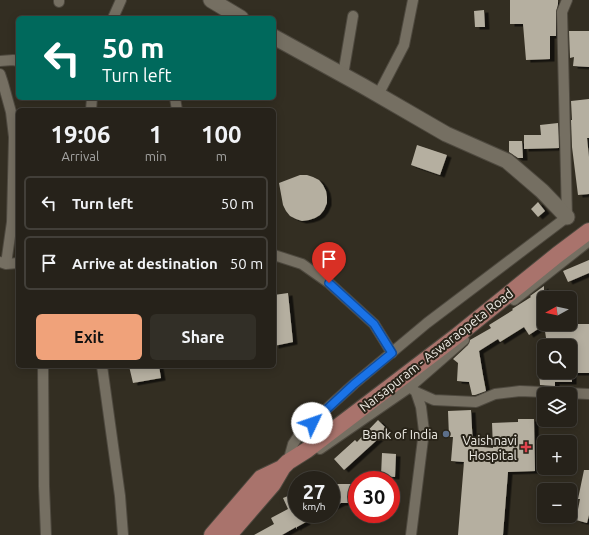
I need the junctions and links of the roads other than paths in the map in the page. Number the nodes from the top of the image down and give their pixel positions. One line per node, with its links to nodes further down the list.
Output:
1 (121, 0): 5 (street)
2 (211, 0): 6 (street)
3 (413, 0): 13 (street)
4 (567, 0): 14 (street)
5 (115, 16)
6 (238, 16)
7 (353, 16): 12 (street)
8 (276, 38): 12 (street)
9 (0, 61): 10 (street)
10 (16, 61)
11 (0, 74): 18 (street)
12 (343, 75): 13 (street)
13 (378, 95): 14 (street)
14 (567, 217): 20 (street)
15 (589, 231): 25 (main road, Narsapuram - Aswaraopeta Road)
16 (589, 241): 23 (street)
17 (276, 256): 20 (street)
18 (3, 263): 19 (street)
19 (16, 263)
20 (392, 353): 25 (street)
21 (43, 368): 26 (street)
22 (102, 368): 27 (street)
23 (413, 390): 24 (street); 25 (street); 30 (street)
24 (589, 394)
25 (286, 465): 28 (main road, Narsapuram - Aswaraopeta Road); 29 (main road, Narsapuram - Aswaraopeta Road)
26 (46, 535)
27 (123, 535)
28 (212, 535)
29 (229, 535)
30 (411, 535)

